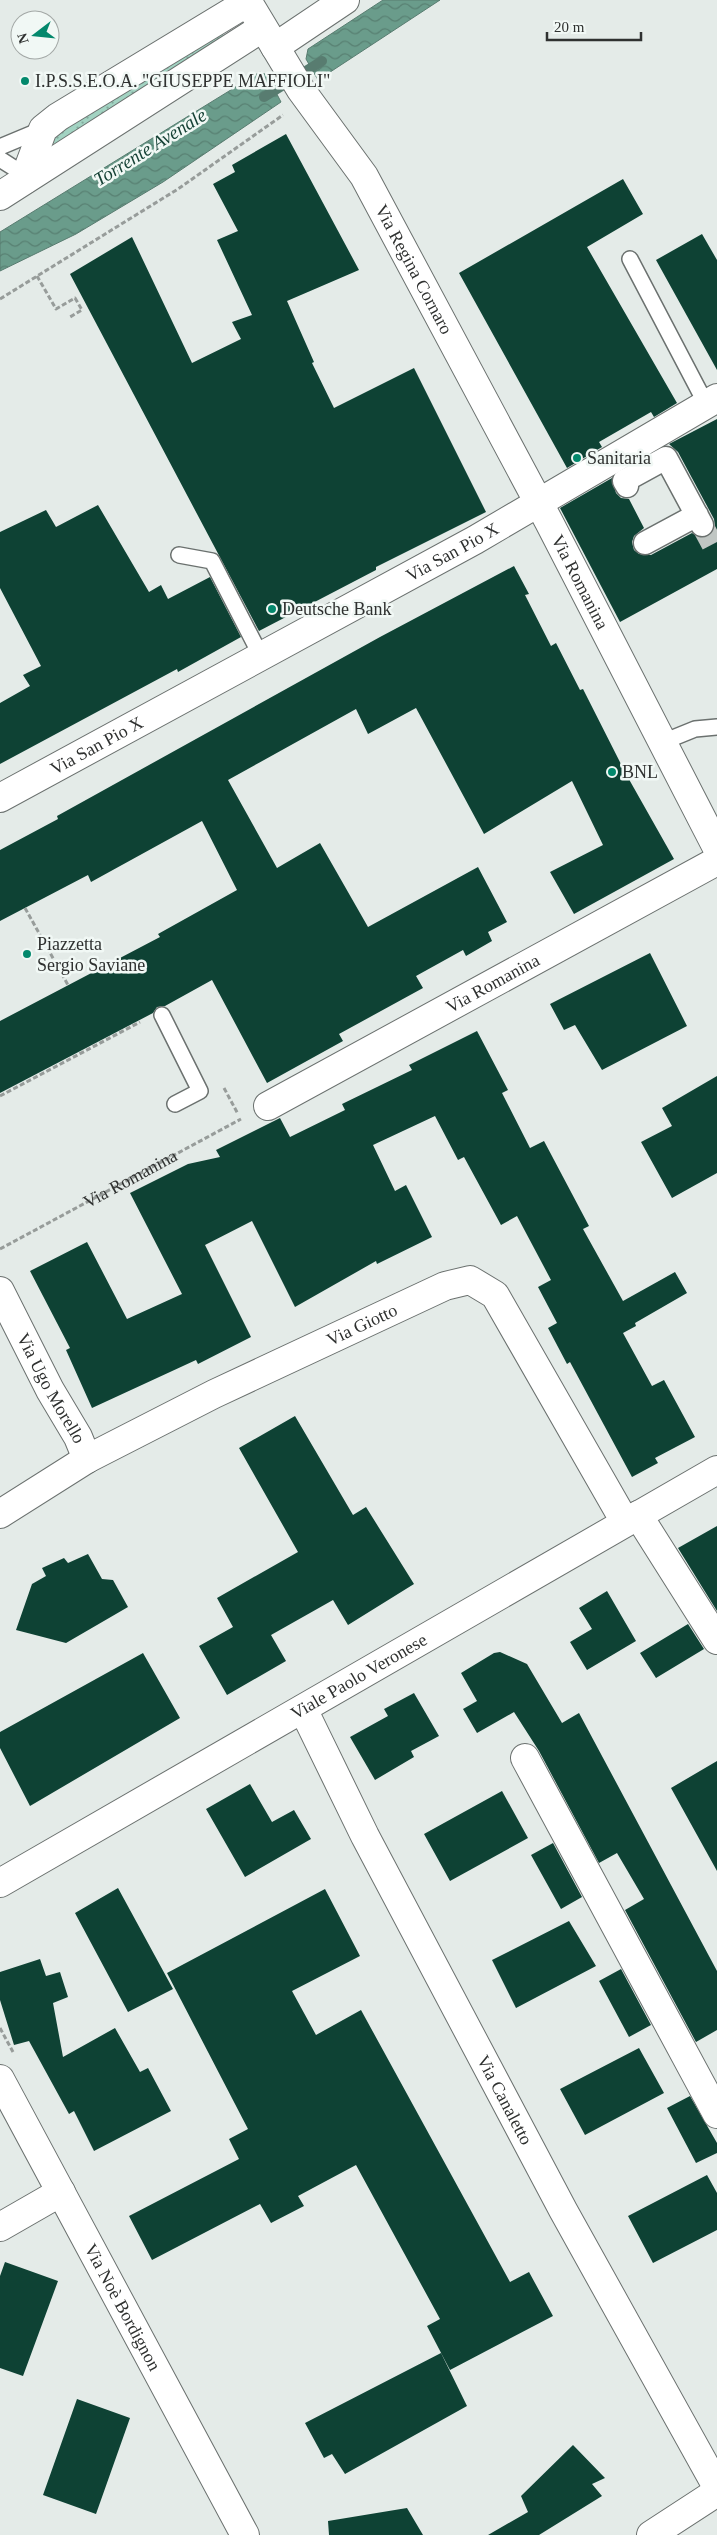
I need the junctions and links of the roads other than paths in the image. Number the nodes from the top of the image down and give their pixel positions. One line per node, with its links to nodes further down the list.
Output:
1 (345, 0): 2 (street)
2 (267, 43): 3 (street, Via Regina Cornaro); 5 (street); 12 (street, Via Regina Cornaro)
3 (41, 135): 4 (lane); 5 (street); 7 (street)
4 (0, 147)
5 (61, 156): 7 (street)
6 (0, 159): 7 (lane)
7 (24, 180): 8 (street)
8 (0, 196)
9 (630, 260): 10 (lane)
10 (712, 401): 12 (street, Via San Pio X)
11 (627, 486): 13 (street)
12 (538, 503): 15 (street, Via San Pio X); 17 (street, Via Romanina)
13 (645, 543)
14 (179, 555): 15 (lane)
15 (262, 658): 18 (street, Via San Pio X)
16 (717, 726): 17 (lane)
17 (663, 742): 19 (street, Via Romanina)
18 (0, 798)
19 (717, 848)
20 (717, 861): 23 (street, Via Romanina)
21 (162, 1015): 22 (lane)
22 (175, 1104)
23 (258, 1112)
24 (0, 1291): 25 (street, Via Ugo Morello)
25 (86, 1459): 27 (street, Via Giotto); 28 (street, Via Giotto)
26 (717, 1470): 28 (street, Viale Paolo Veronese)
27 (0, 1514)
28 (631, 1519): 29 (street, Via Giotto); 30 (street, Viale Paolo Veronese)
29 (717, 1640)
30 (303, 1709): 32 (street, Viale Paolo Veronese); 37 (street, Via Canaletto)
31 (525, 1758): 34 (street)
32 (0, 1883)
33 (0, 2079): 35 (street, Via Noè Bordignon)
34 (717, 2114)
35 (61, 2192): 36 (street); 38 (street, Via Noè Bordignon)
36 (0, 2227)
37 (716, 2492): 39 (street)
38 (246, 2535)
39 (651, 2535)

